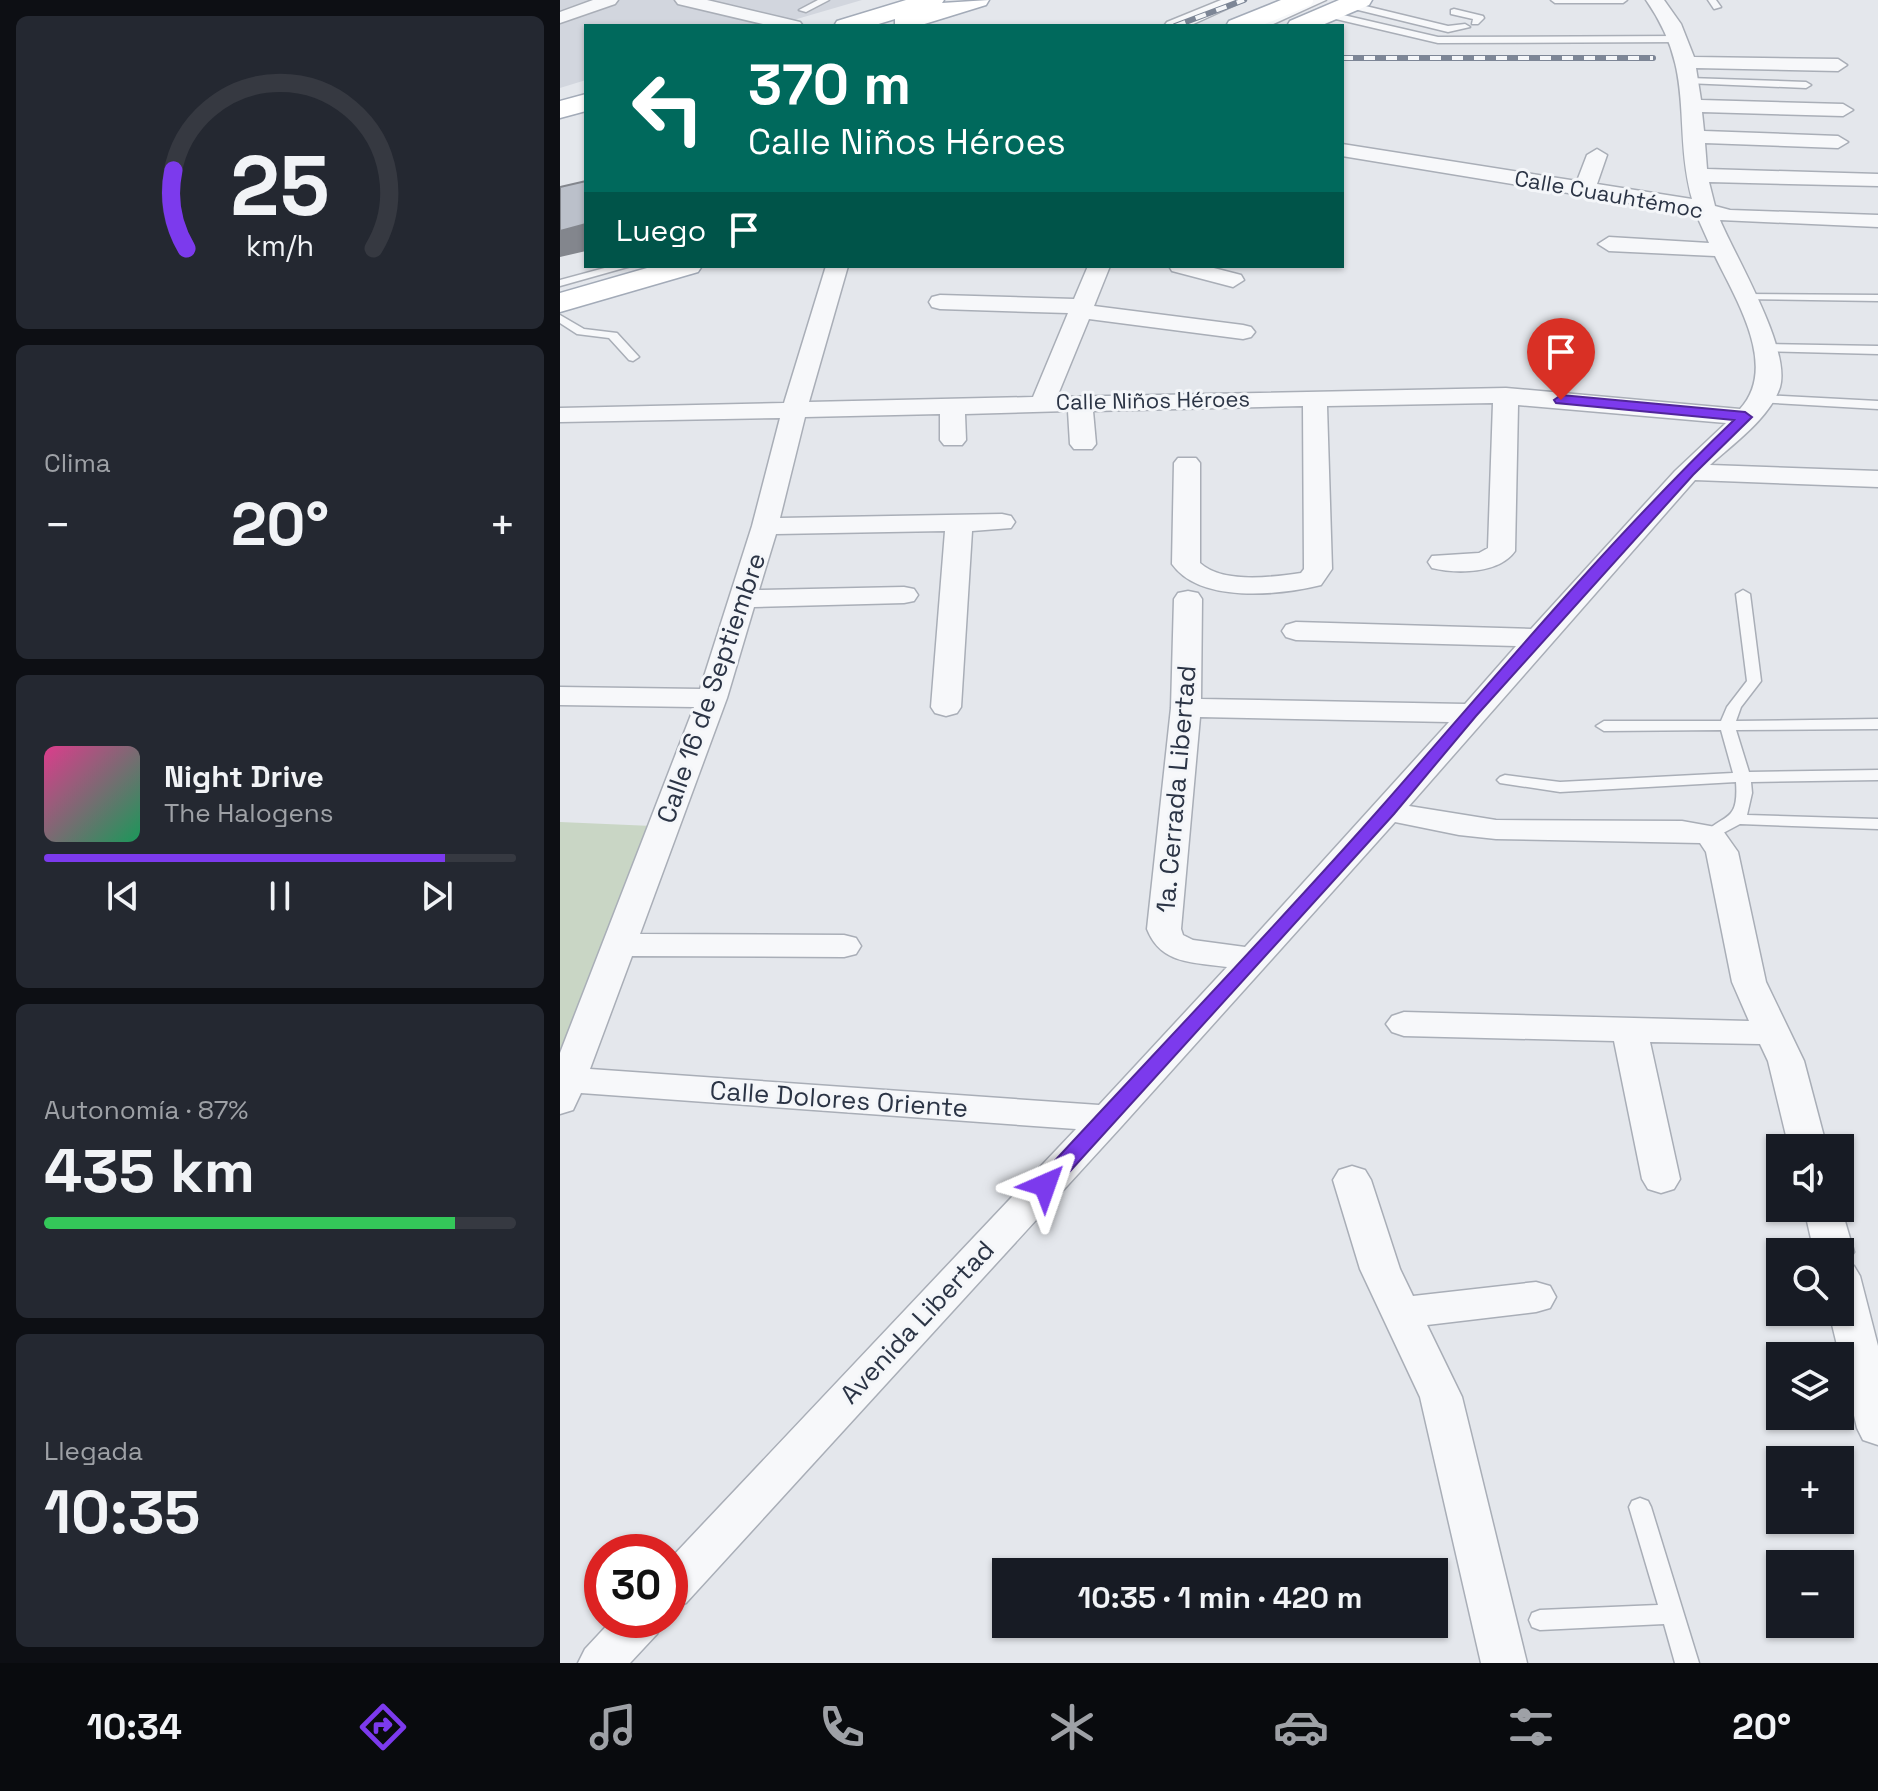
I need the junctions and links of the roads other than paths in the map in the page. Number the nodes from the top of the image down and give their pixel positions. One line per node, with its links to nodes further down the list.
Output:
1 (609, 0): 15 (street)
2 (684, 0): 16 (street)
3 (825, 0): 16 (lane)
4 (977, 0): 19 (main road)
5 (1237, 0): 20 (street)
6 (1302, 0): 21 (main road)
7 (1555, 0): 8 (lane)
8 (1602, 0): 9 (lane)
9 (1623, 0)
10 (1655, 0): 26 (street)
11 (923, 1): 18 (main road)
12 (1352, 2): 13 (main road); 23 (lane); 25 (lane)
13 (1324, 7): 22 (lane); 24 (main road); 26 (lane)
14 (1454, 12): 17 (lane)
15 (560, 18)
16 (798, 18)
17 (1475, 22)
18 (852, 24)
19 (898, 24)
20 (1178, 24)
21 (1243, 24)
22 (1268, 24)
23 (1290, 24)
24 (1302, 24)
25 (1465, 27)
26 (1681, 39): 28 (street)
27 (1836, 70): 28 (street)
28 (1687, 72): 29 (lane); 31 (street)
29 (1806, 85)
30 (584, 103): 32 (main road)
31 (1693, 106): 33 (street); 36 (street)
32 (560, 110)
33 (1843, 110)
34 (584, 118): 35 (main road)
35 (560, 125)
36 (1696, 137): 37 (street); 40 (street)
37 (1838, 142)
38 (1344, 150): 42 (street, Calle Cuauhtémoc)
39 (1597, 155): 42 (street)
40 (1698, 175): 41 (street); 43 (street)
41 (1878, 180)
42 (1585, 187): 43 (street, Calle Cuauhtémoc)
43 (1705, 210): 44 (street, Calle Cuauhtémoc); 46 (street)
44 (1878, 221)
45 (1609, 244): 46 (street)
46 (1722, 250): 58 (street)
47 (588, 268): 54 (main road)
48 (617, 268): 56 (lane)
49 (651, 268): 57 (lane)
50 (680, 268): 61 (main road)
51 (836, 268): 75 (street, Calle 16 de Septiembre)
52 (1098, 268): 62 (street)
53 (1188, 268): 55 (street)
54 (560, 276)
55 (1233, 280)
56 (560, 283)
57 (560, 295)
58 (1743, 297): 59 (lane); 65 (street)
59 (1878, 298)
60 (940, 302): 62 (street)
61 (560, 303)
62 (1080, 308): 64 (street); 70 (street)
63 (560, 318): 67 (lane)
64 (1243, 332)
65 (1764, 348): 66 (lane); 74 (street)
66 (1878, 350)
67 (633, 357)
68 (1506, 395): 69 (street, Calle Niños Héroes); 74 (street, Calle Niños Héroes); 85 (street)
69 (1315, 398): 71 (street, Calle Niños Héroes); 79 (street)
70 (1043, 402): 71 (street, Calle Niños Héroes); 72 (street, Calle Niños Héroes)
71 (1080, 402): 78 (street)
72 (952, 405): 75 (street, Calle Niños Héroes); 77 (street)
73 (1878, 405): 74 (lane)
74 (1753, 408): 80 (street, Avenida Libertad)
75 (794, 411): 76 (street, Calle Niños Héroes); 84 (street, Calle 16 de Septiembre)
76 (560, 415)
77 (953, 440)
78 (1083, 444)
79 (1187, 463)
80 (1688, 472): 81 (street); 91 (street, Avenida Libertad)
81 (1878, 479)
82 (959, 522): 83 (street); 84 (street); 94 (street)
83 (1002, 522)
84 (765, 526): 88 (street, Calle 16 de Septiembre)
85 (1442, 562)
86 (1743, 594): 98 (lane)
87 (904, 595): 88 (street)
88 (741, 599): 93 (street, Calle 16 de Septiembre)
89 (1188, 599): 95 (street, 1a. Cerrada Libertad)
90 (1296, 631): 91 (street)
91 (1538, 638): 96 (street, Avenida Libertad)
92 (560, 696): 93 (street)
93 (712, 698): 106 (street, Calle 16 de Septiembre)
94 (946, 707)
95 (1186, 708): 96 (street); 108 (street, 1a. Cerrada Libertad)
96 (1470, 713): 103 (street, Avenida Libertad)
97 (1878, 724): 98 (lane)
98 (1728, 725): 99 (lane); 101 (lane)
99 (1604, 726)
100 (1878, 775): 101 (lane)
101 (1742, 777): 102 (lane); 105 (lane)
102 (1505, 780)
103 (1388, 810): 105 (street); 108 (street, Avenida Libertad)
104 (1878, 824): 105 (lane)
105 (1723, 827): 111 (street)
106 (620, 945): 107 (street); 112 (street, Calle 16 de Septiembre)
107 (844, 946)
108 (1251, 959): 113 (street, Avenida Libertad)
109 (1404, 1024): 110 (street)
110 (1630, 1030): 111 (street); 115 (street)
111 (1775, 1033): 114 (street)
112 (565, 1091): 113 (street, Calle Dolores Oriente)
113 (1108, 1118): 122 (street, Avenida Libertad)
114 (1804, 1134)
115 (1661, 1179)
116 (1352, 1180): 118 (street)
117 (1536, 1297): 118 (street)
118 (1402, 1313): 127 (street)
119 (1852, 1326): 120 (street)
120 (1878, 1428)
121 (1640, 1507): 123 (lane)
122 (688, 1570)
123 (1672, 1614): 124 (lane); 128 (lane)
124 (1540, 1620)
125 (624, 1638): 126 (street)
126 (601, 1663)
127 (1504, 1663)
128 (1687, 1663)

